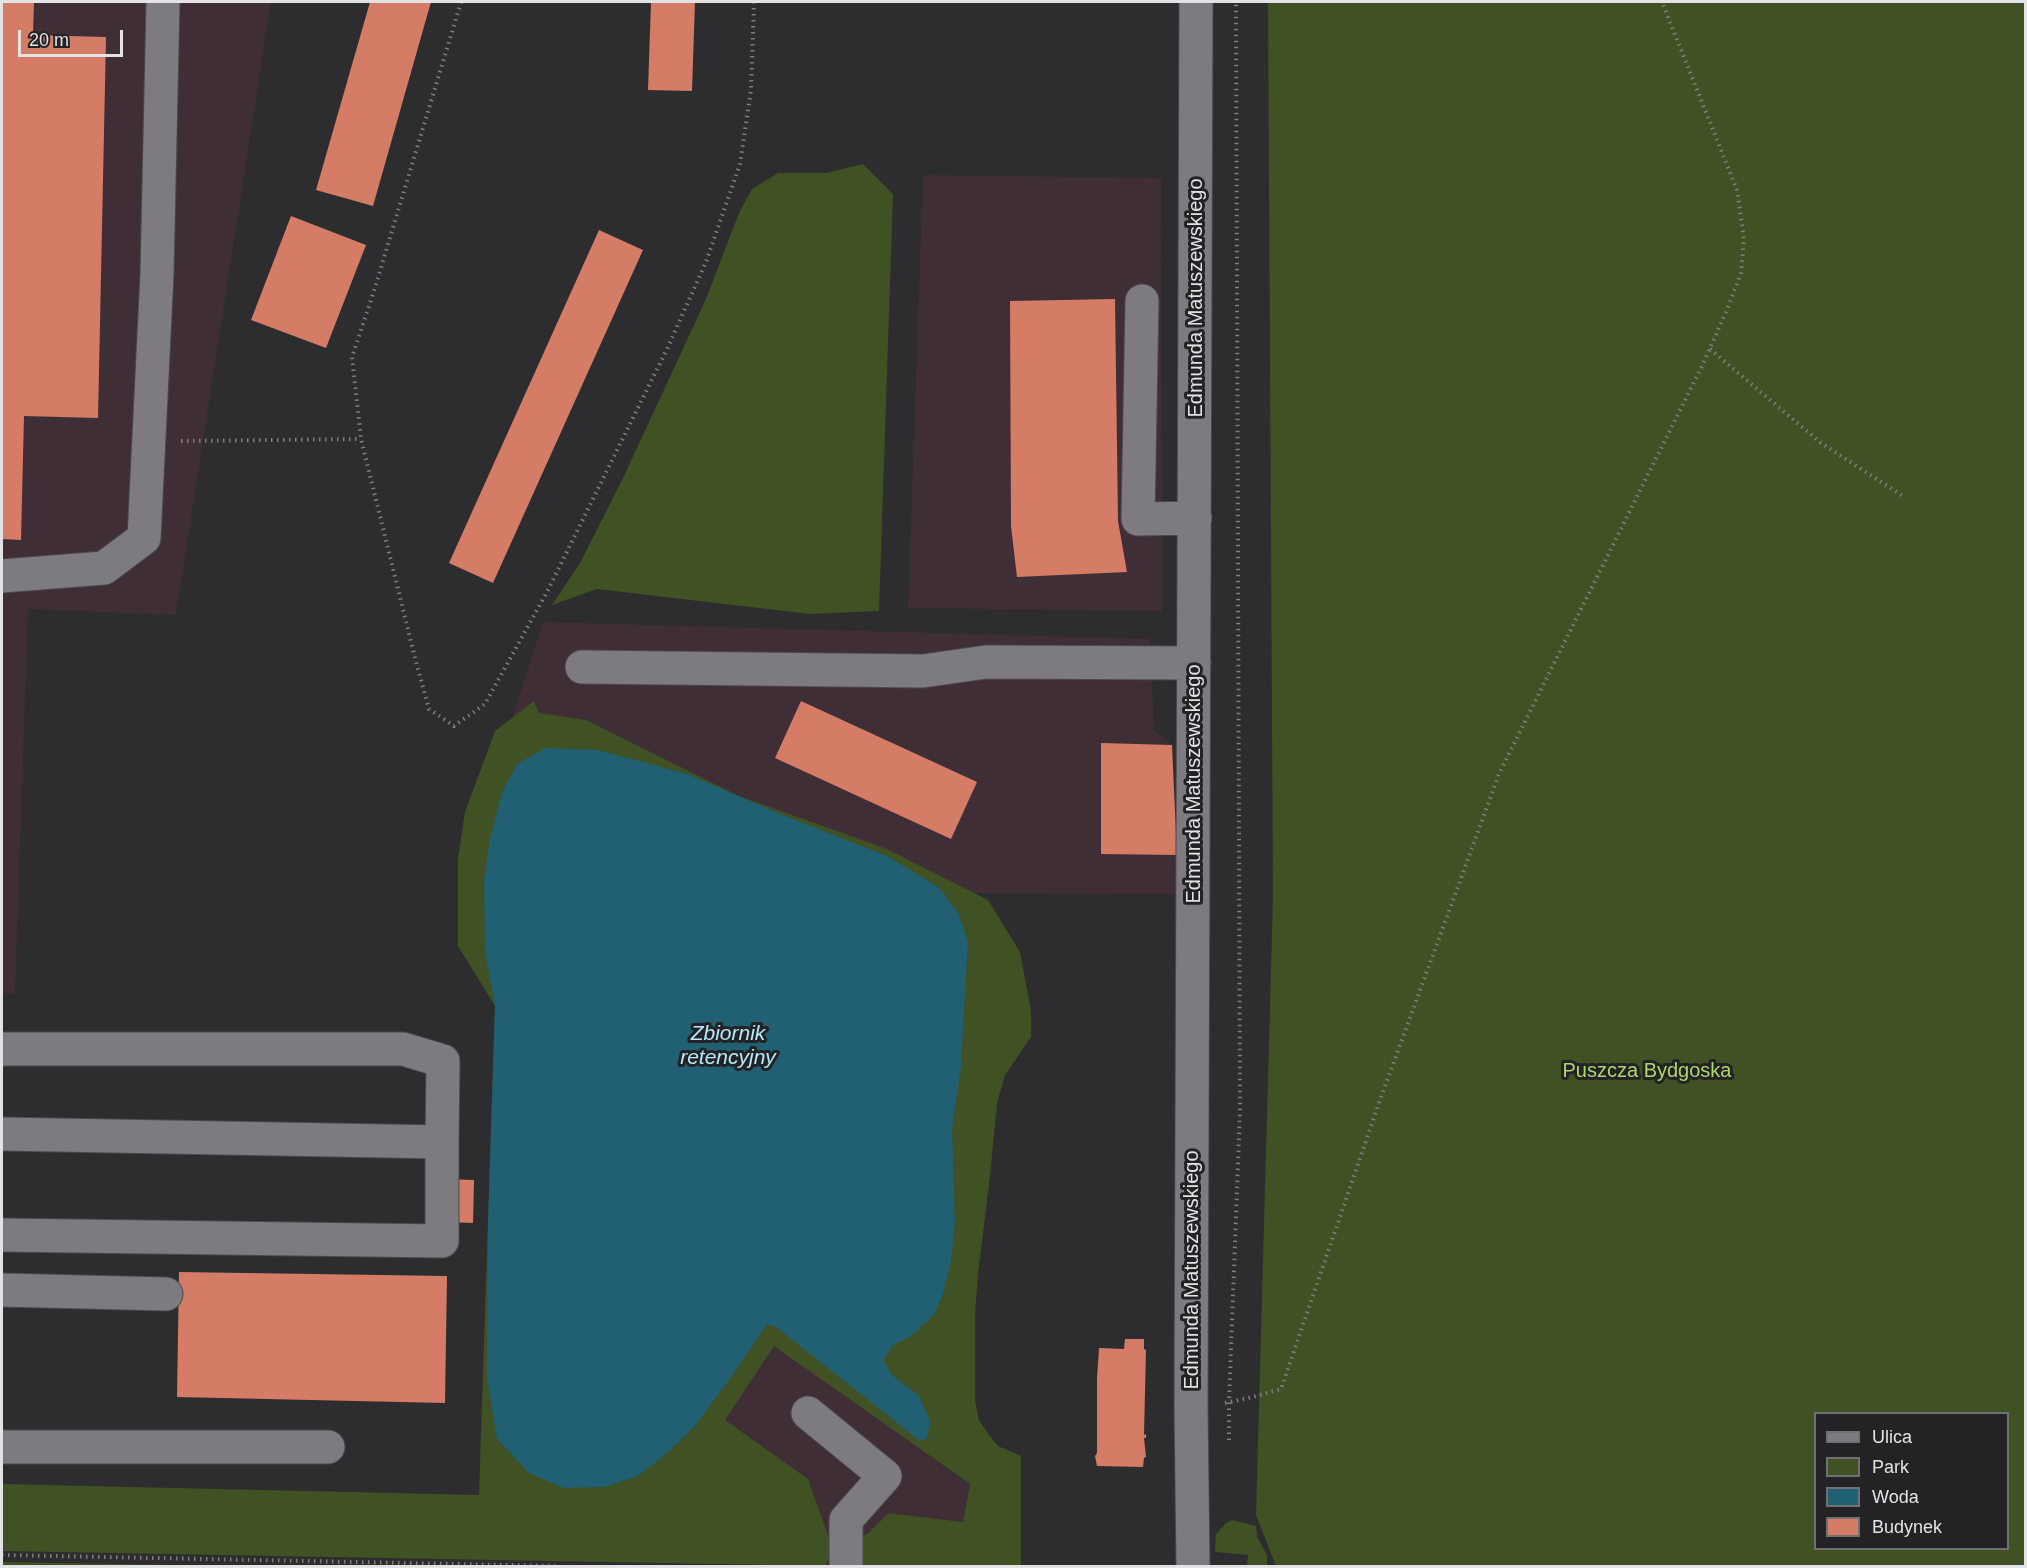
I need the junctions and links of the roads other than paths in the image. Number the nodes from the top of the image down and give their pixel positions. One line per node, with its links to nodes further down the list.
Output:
1 (163, 2): 5 (street)
2 (1196, 2): 4 (street, Edmunda Matuszewskiego)
3 (1142, 301): 4 (street)
4 (1195, 518): 6 (street, Edmunda Matuszewskiego)
5 (2, 576)
6 (1194, 663): 7 (street); 18 (street, Edmunda Matuszewskiego)
7 (582, 667)
8 (2, 1049): 10 (street)
9 (2, 1134): 10 (street)
10 (442, 1142): 11 (street)
11 (2, 1234)
12 (2, 1290): 13 (street)
13 (166, 1294)
14 (808, 1413): 17 (street)
15 (2, 1447): 16 (street)
16 (327, 1447)
17 (846, 1566)
18 (1193, 1566)

